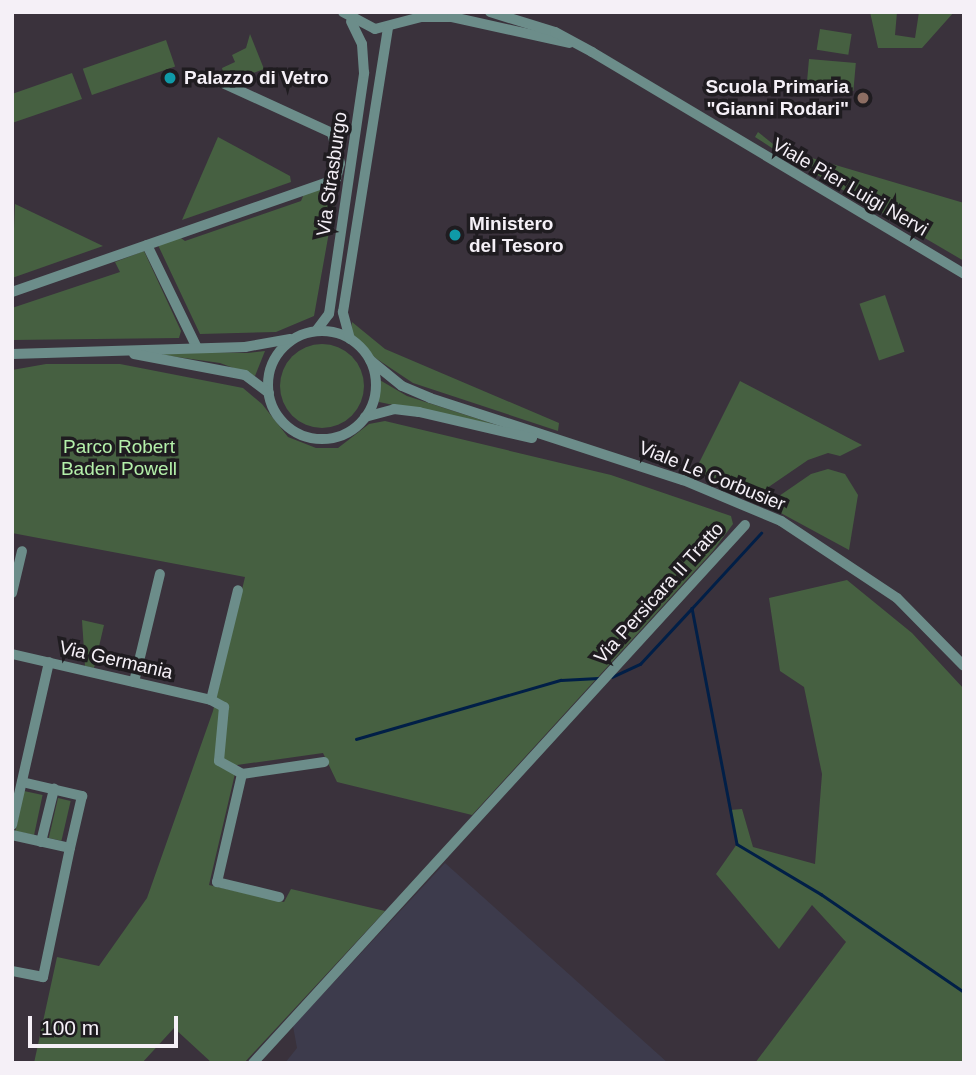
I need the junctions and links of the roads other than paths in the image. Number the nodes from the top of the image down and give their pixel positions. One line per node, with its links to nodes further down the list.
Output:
1 (413, 12): 4 (street, Viale Pier Luigi Nervi)
2 (490, 12): 6 (street, Viale Pier Luigi Nervi)
3 (347, 16): 5 (street); 11 (street, Via Strasburgo)
4 (404, 21): 5 (street, Viale Pier Luigi Nervi); 6 (street, Viale Pier Luigi Nervi)
5 (388, 28): 13 (street, Via Strasburgo)
6 (575, 44): 9 (street, Viale Pier Luigi Nervi)
7 (225, 84): 8 (street)
8 (147, 245): 10 (street); 14 (street)
9 (964, 274)
10 (12, 292)
11 (316, 331): 12 (street); 13 (street)
12 (297, 337): 14 (street); 18 (street)
13 (350, 339): 17 (street, Viale Le Corbusier)
14 (197, 348): 15 (street)
15 (97, 349): 16 (street); 18 (street)
16 (12, 354)
17 (370, 360): 19 (street); 20 (street, Viale Le Corbusier)
18 (269, 393): 19 (street, Viale Le Corbusier)
19 (365, 418): 20 (street, Viale Le Corbusier)
20 (567, 444): 28 (street, Viale Le Corbusier)
21 (745, 525): 41 (street, Via Persicara II Tratto)
22 (22, 551): 25 (street)
23 (160, 574): 29 (street)
24 (238, 590): 30 (street)
25 (12, 593)
26 (12, 654): 27 (street, Via Germania)
27 (49, 662): 29 (street, Via Germania); 33 (street)
28 (964, 666)
29 (134, 682): 30 (street, Via Germania)
30 (211, 700): 32 (street)
31 (324, 761): 32 (street)
32 (242, 774): 39 (street)
33 (22, 782): 34 (street); 35 (street)
34 (54, 789): 37 (street); 38 (street)
35 (12, 825)
36 (12, 835): 37 (street)
37 (41, 842): 38 (street)
38 (70, 848): 40 (street)
39 (279, 897)
40 (12, 971)
41 (253, 1063)

